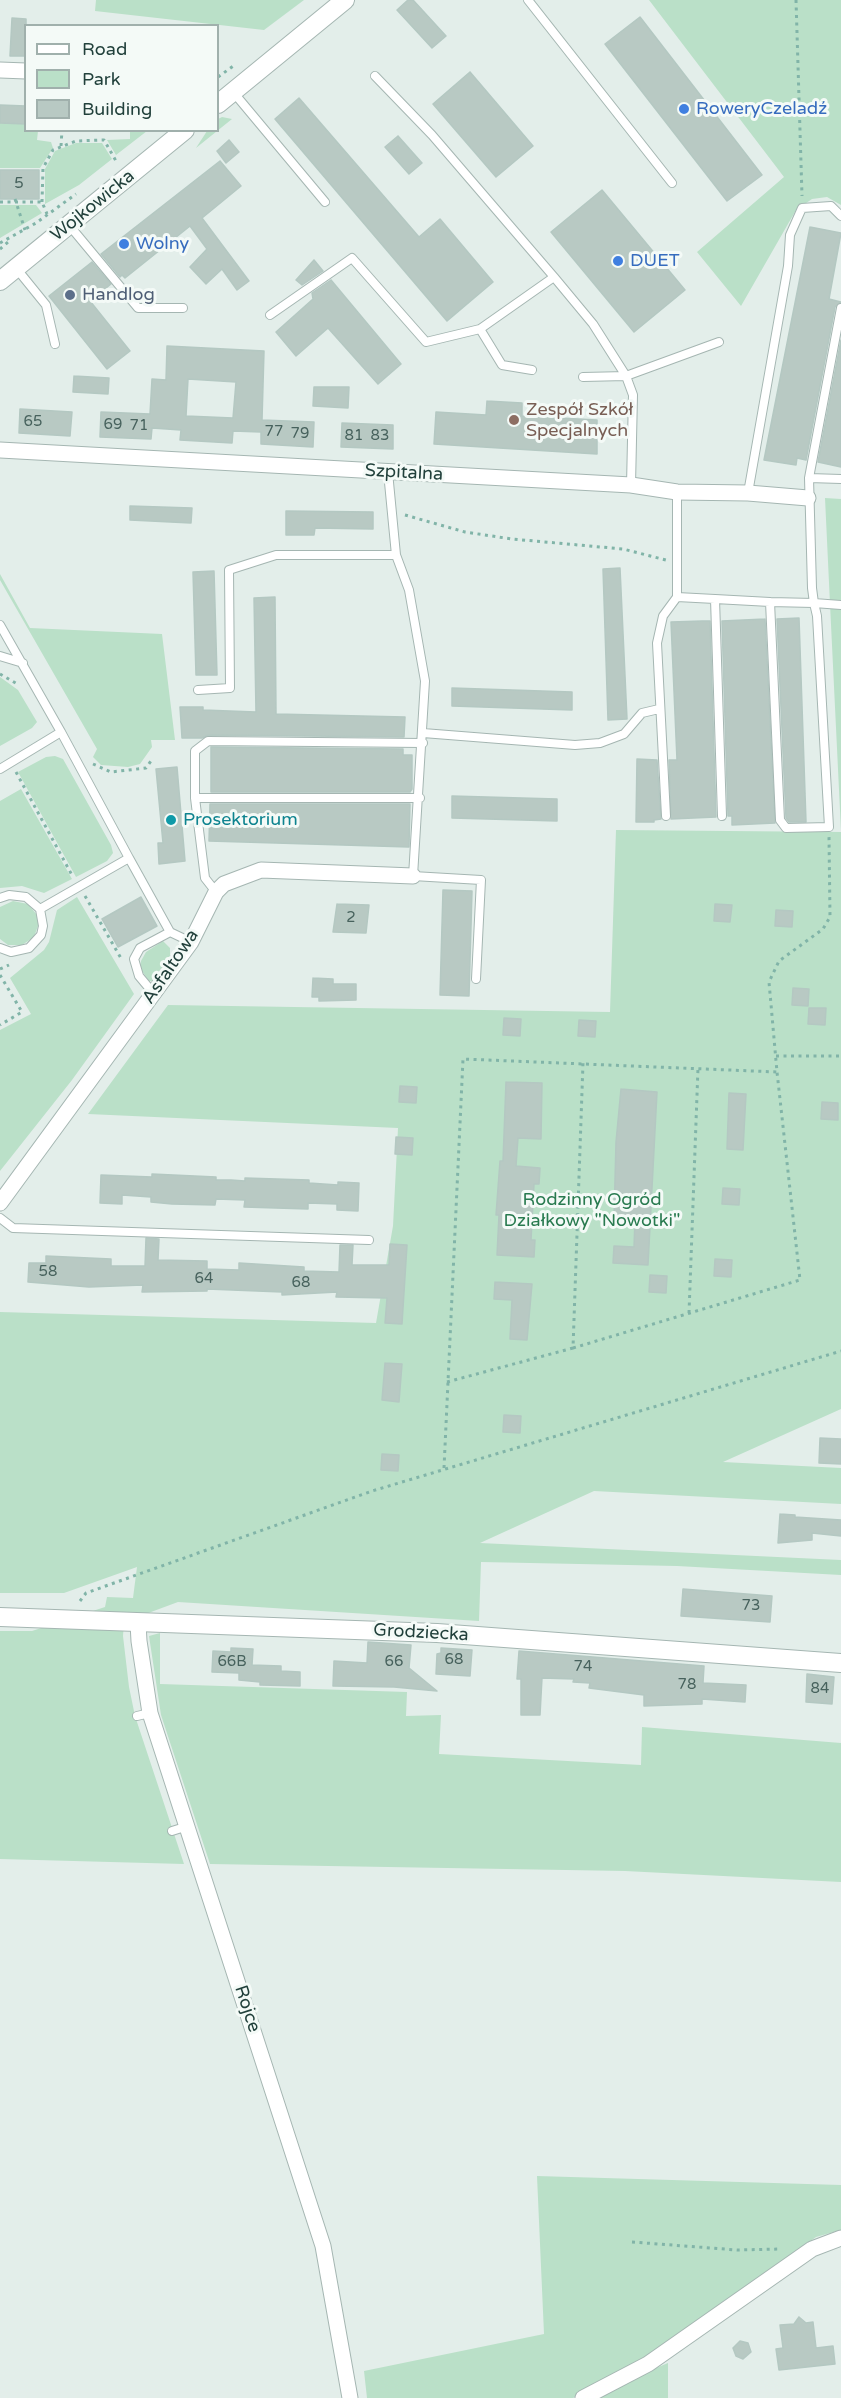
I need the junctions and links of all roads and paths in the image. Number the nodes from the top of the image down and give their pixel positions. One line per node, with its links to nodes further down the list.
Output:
1 (345, 0): 11 (street)
2 (528, 0): 18 (lane)
3 (796, 0): 24 (path)
4 (236, 64): 8 (path)
5 (0, 70): 6 (street)
6 (24, 71)
7 (219, 71): 8 (path)
8 (224, 72): 9 (path)
9 (219, 76)
10 (375, 76): 33 (lane)
11 (222, 100): 23 (lane)
12 (62, 132): 14 (path)
13 (183, 132): 27 (street, Wojkowicka)
14 (61, 147): 16 (path); 22 (path)
15 (124, 155): 16 (path)
16 (116, 161): 17 (path)
17 (108, 167)
18 (672, 183)
19 (77, 193): 25 (path)
20 (15, 200): 21 (path); 22 (path); 28 (path)
21 (0, 202)
22 (42, 202): 25 (path)
23 (325, 202)
24 (802, 208): 26 (lane); 50 (lane)
25 (47, 215): 28 (path)
26 (841, 216)
27 (69, 225): 32 (street, Wojkowicka); 35 (lane)
28 (25, 230): 29 (path)
29 (9, 240): 30 (path); 31 (path)
30 (0, 243)
31 (0, 249)
32 (16, 268): 34 (street, Wojkowicka); 40 (lane)
33 (554, 277): 38 (lane); 42 (lane)
34 (0, 281)
35 (183, 308)
36 (841, 308): 46 (lane)
37 (270, 315): 38 (lane)
38 (480, 329): 41 (lane)
39 (719, 342): 42 (lane)
40 (55, 344)
41 (532, 370)
42 (626, 376): 43 (lane); 48 (lane)
43 (583, 377)
44 (0, 450): 45 (street, Szpitalna)
45 (388, 472): 48 (street, Szpitalna); 52 (lane)
46 (809, 478): 47 (lane); 51 (lane)
47 (841, 479)
48 (631, 485): 49 (street, Szpitalna)
49 (677, 492): 50 (street, Szpitalna); 54 (lane)
50 (748, 493): 51 (street, Szpitalna)
51 (808, 498): 58 (lane)
52 (391, 511): 53 (lane); 54 (path)
53 (396, 555): 65 (lane); 68 (lane)
54 (676, 560): 55 (lane)
55 (677, 597): 56 (lane); 66 (lane)
56 (715, 599): 57 (lane); 77 (lane)
57 (770, 602): 58 (lane); 78 (lane)
58 (814, 603): 59 (lane); 78 (lane)
59 (841, 605)
60 (0, 625): 62 (lane)
61 (0, 656): 62 (lane)
62 (23, 663): 67 (lane)
63 (0, 674): 64 (path)
64 (22, 687)
65 (198, 690)
66 (659, 709): 68 (lane); 76 (lane)
67 (62, 732): 72 (lane); 79 (lane)
68 (423, 733): 69 (lane)
69 (423, 743): 74 (lane); 75 (lane)
70 (153, 758): 71 (path)
71 (93, 764)
72 (0, 769)
73 (19, 778): 81 (path)
74 (195, 798): 75 (lane); 82 (lane)
75 (420, 798): 80 (lane)
76 (666, 816)
77 (722, 816)
78 (829, 826): 93 (path)
79 (129, 858): 81 (lane); 85 (lane)
80 (413, 876): 82 (street); 90 (lane)
81 (79, 886): 84 (lane); 88 (path)
82 (216, 892): 86 (street, Asfaltowa)
83 (0, 898): 84 (lane)
84 (40, 909): 87 (lane)
85 (170, 932): 86 (lane); 91 (lane)
86 (191, 942): 91 (street, Asfaltowa)
87 (0, 948)
88 (126, 967)
89 (0, 975): 92 (path)
90 (476, 979)
91 (154, 994): 98 (street, Asfaltowa)
92 (0, 1025)
93 (776, 1056): 94 (path); 97 (path)
94 (841, 1056)
95 (583, 1062): 96 (path); 102 (path); 104 (path)
96 (698, 1068): 97 (path); 101 (path)
97 (777, 1072): 101 (path)
98 (0, 1203)
99 (0, 1218): 100 (lane)
100 (369, 1240)
101 (689, 1313): 102 (path)
102 (573, 1348): 104 (path)
103 (841, 1351): 105 (path)
104 (447, 1382): 105 (path)
105 (444, 1468): 107 (path)
106 (0, 1617): 107 (street, Grodziecka)
107 (67, 1620): 108 (street, Grodziecka)
108 (138, 1623): 109 (street, Grodziecka); 110 (street, Rojce)
109 (841, 1663)
110 (188, 1826): 111 (lane); 115 (street, Rojce)
111 (172, 1831)
112 (841, 2238): 114 (street)
113 (632, 2242): 114 (path)
114 (807, 2253): 116 (street)
115 (350, 2398)
116 (583, 2398)

